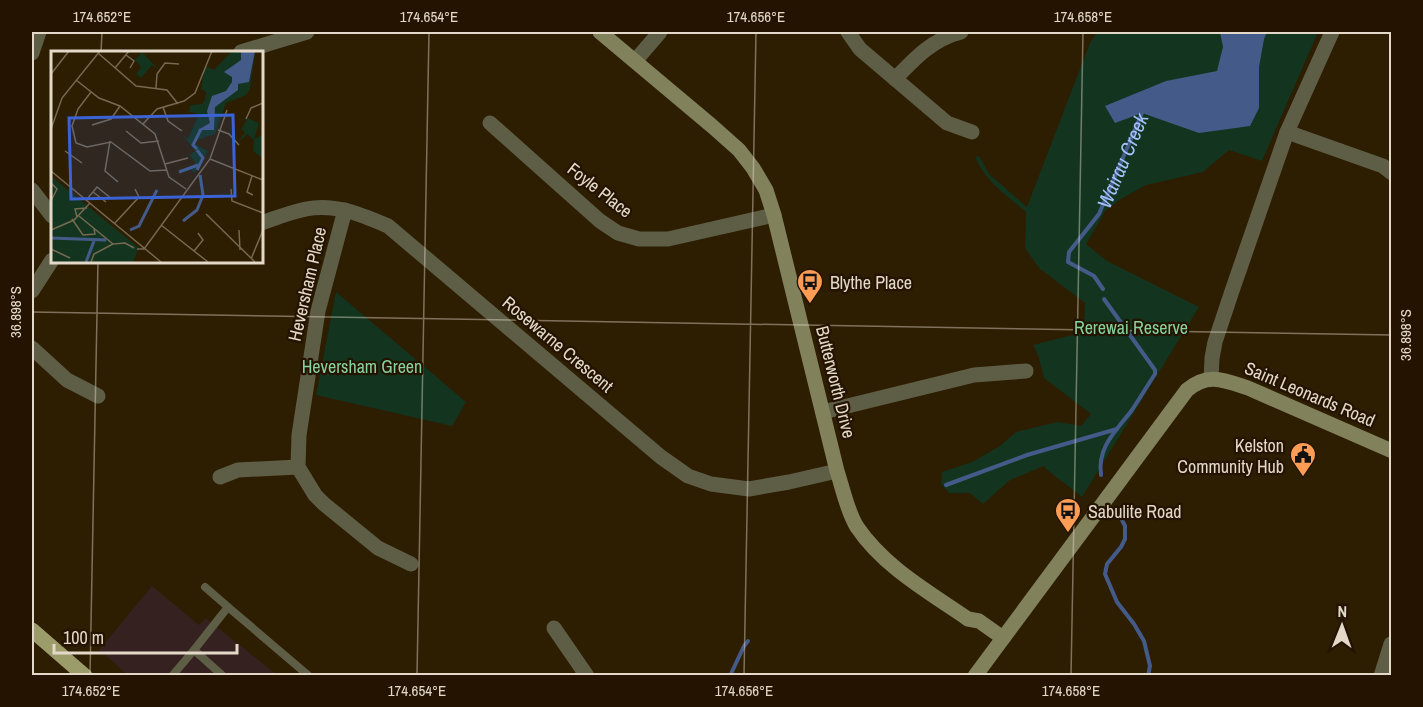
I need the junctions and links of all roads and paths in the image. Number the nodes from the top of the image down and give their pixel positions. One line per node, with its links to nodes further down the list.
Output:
1 (39, 32): 9 (street)
2 (307, 32): 8 (street)
3 (600, 32): 10 (street, Butterworth Drive)
4 (660, 32): 10 (street)
5 (848, 32): 11 (street)
6 (961, 32): 11 (street)
7 (1332, 32): 14 (street)
8 (244, 51)
9 (32, 53)
10 (635, 61): 19 (street, Butterworth Drive)
11 (895, 78): 13 (street)
12 (490, 123): 19 (street, Foyle Place)
13 (972, 132)
14 (1287, 132): 15 (street); 25 (street)
15 (1392, 173)
16 (32, 190): 18 (street)
17 (345, 210): 20 (street, Rosewarne Crescent); 29 (street, Heversham Place); 30 (street, Rosewarne Crescent)
18 (51, 215)
19 (774, 215): 27 (street, Butterworth Drive)
20 (262, 223)
21 (51, 262): 22 (street)
22 (32, 291)
23 (32, 348): 26 (street)
24 (1026, 371): 27 (street)
25 (1211, 379): 28 (street, Saint Leonards Road); 37 (street)
26 (99, 396)
27 (823, 412): 30 (street, Butterworth Drive)
28 (1392, 450)
29 (298, 467): 31 (street); 32 (street)
30 (837, 471): 37 (street, Butterworth Drive)
31 (219, 477)
32 (411, 564)
33 (205, 587): 34 (lane)
34 (228, 607): 39 (lane); 43 (lane)
35 (554, 628): 44 (street)
36 (32, 630): 40 (main road)
37 (999, 642): 45 (street)
38 (1391, 644): 46 (street)
39 (194, 650): 41 (lane); 42 (lane)
40 (85, 675)
41 (172, 675)
42 (224, 675)
43 (309, 675)
44 (587, 675)
45 (975, 675)
46 (1381, 675)

